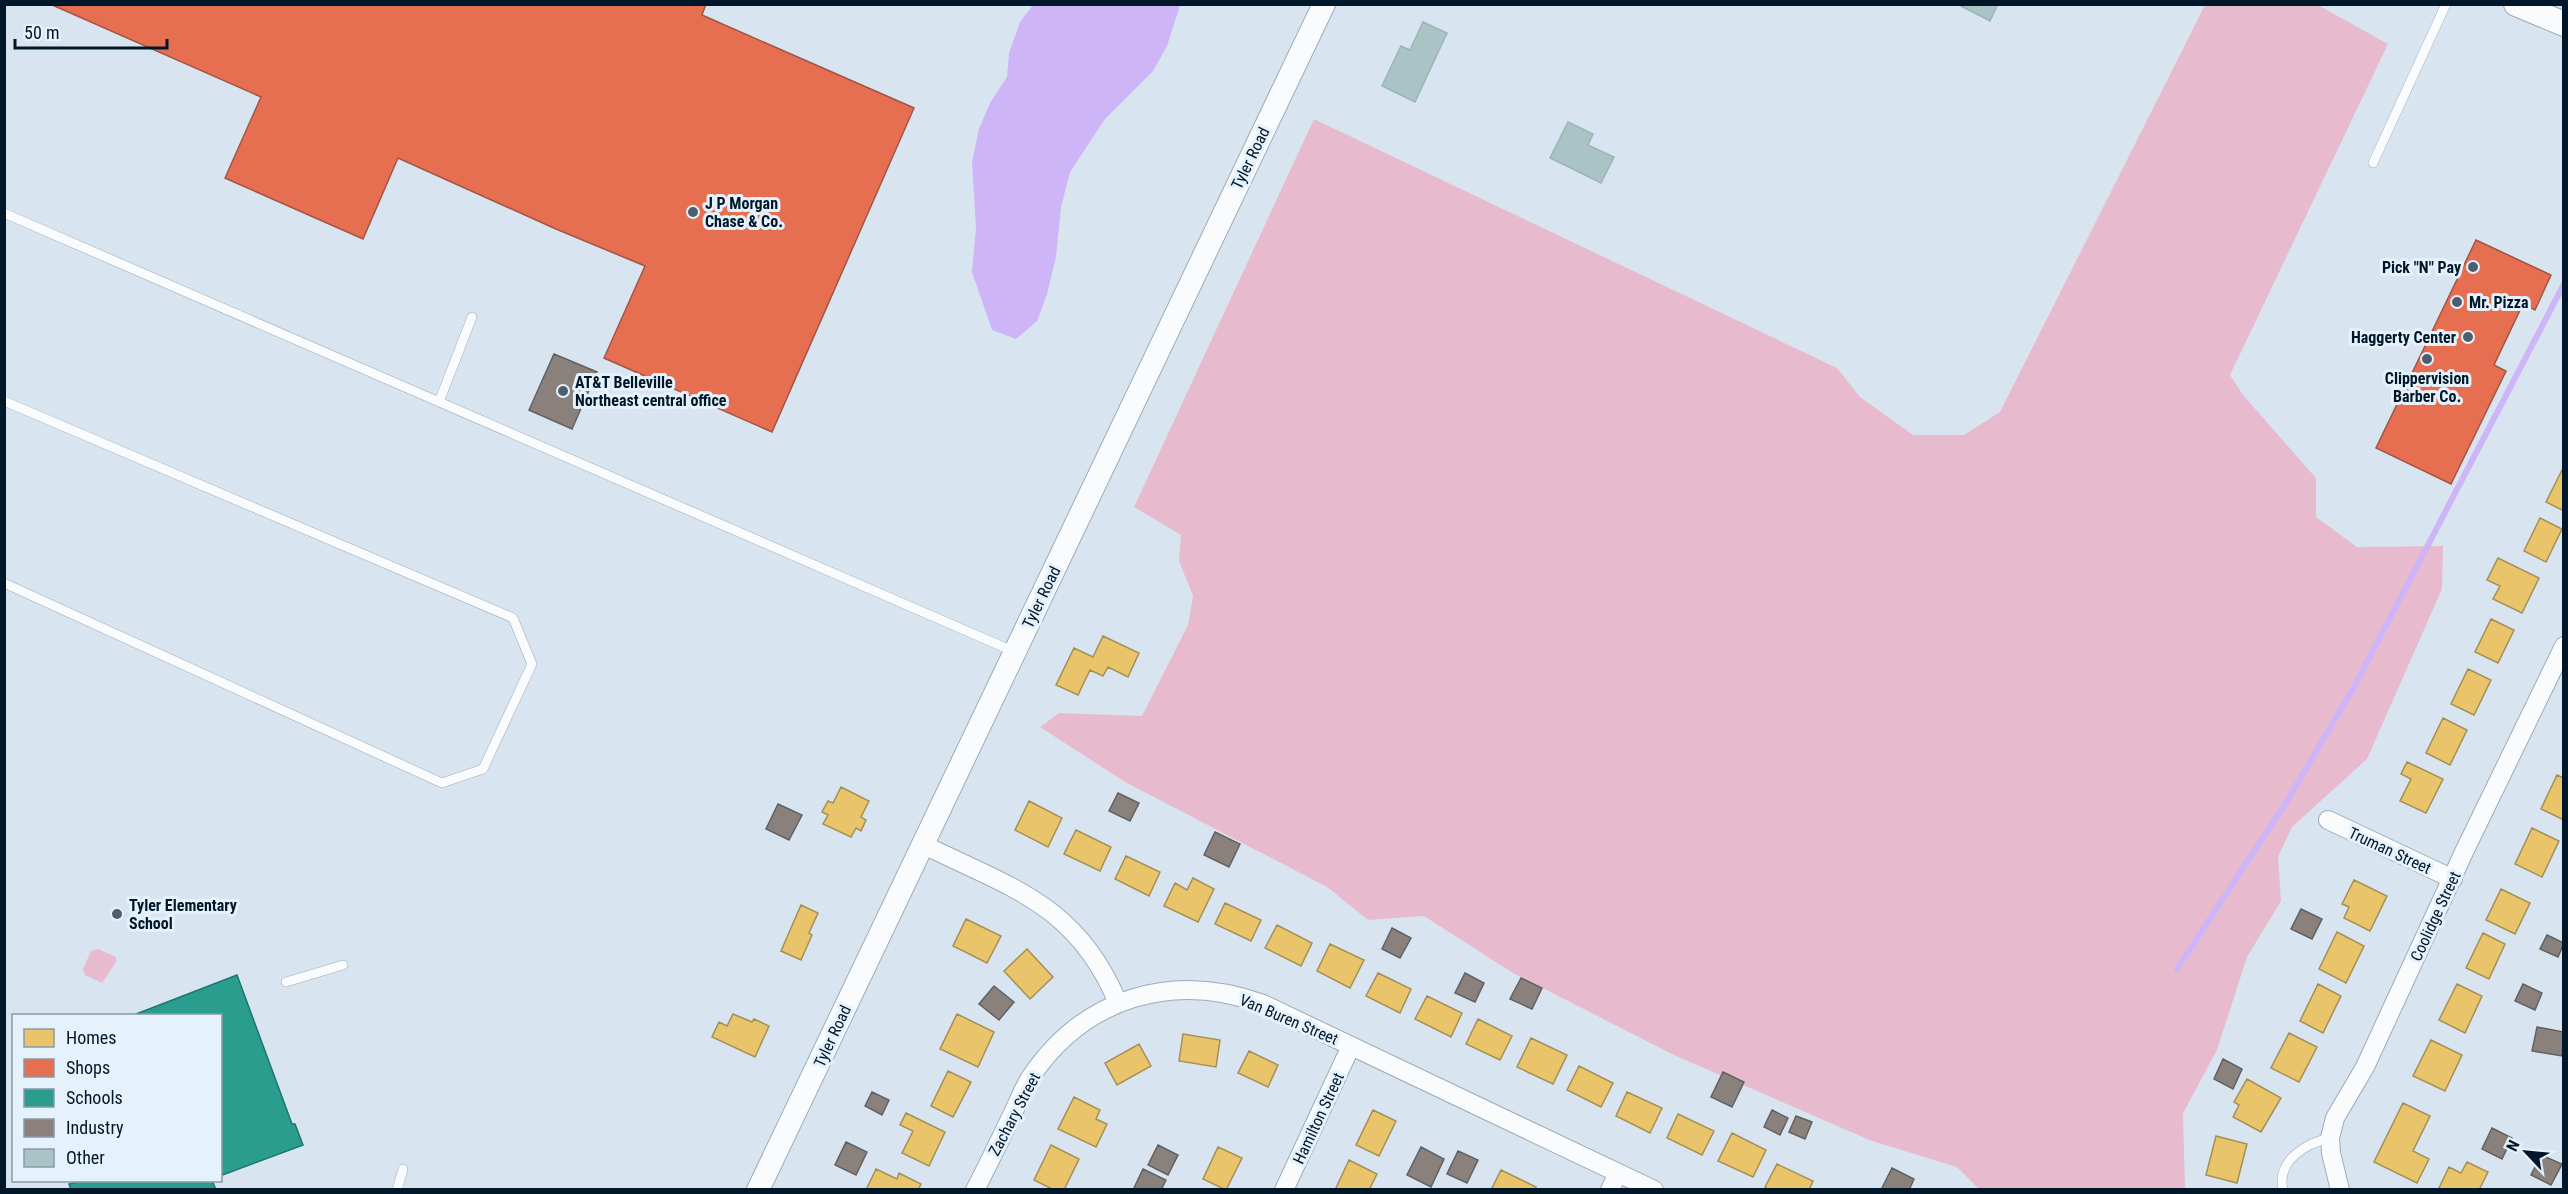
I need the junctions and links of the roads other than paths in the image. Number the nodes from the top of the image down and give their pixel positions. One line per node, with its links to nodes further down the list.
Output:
1 (1324, 4): 12 (street, Tyler Road)
2 (2446, 4): 5 (lane)
3 (2516, 4): 4 (main road)
4 (2564, 24)
5 (2373, 163)
6 (4, 213): 9 (lane)
7 (472, 317): 9 (lane)
8 (4, 401): 10 (lane)
9 (439, 402): 12 (lane)
10 (4, 583)
11 (2564, 646): 15 (street, Coolidge Street)
12 (1015, 652): 14 (street, Tyler Road)
13 (2328, 820): 15 (street, Truman Street)
14 (922, 844): 18 (street); 24 (street, Tyler Road)
15 (2453, 879): 20 (street, Coolidge Street)
16 (343, 966): 17 (lane)
17 (286, 982)
18 (1118, 1003): 19 (street, Van Buren Street); 25 (street, Zachary Street)
19 (1351, 1046): 22 (street, Van Buren Street); 26 (street, Hamilton Street)
20 (2330, 1138): 29 (lane); 30 (street, Coolidge Street)
21 (404, 1169): 23 (lane)
22 (1618, 1173): 27 (street); 28 (street, Van Buren Street)
23 (397, 1190)
24 (758, 1190)
25 (975, 1190)
26 (1284, 1190)
27 (1610, 1190)
28 (1654, 1190)
29 (2283, 1190)
30 (2340, 1190)

